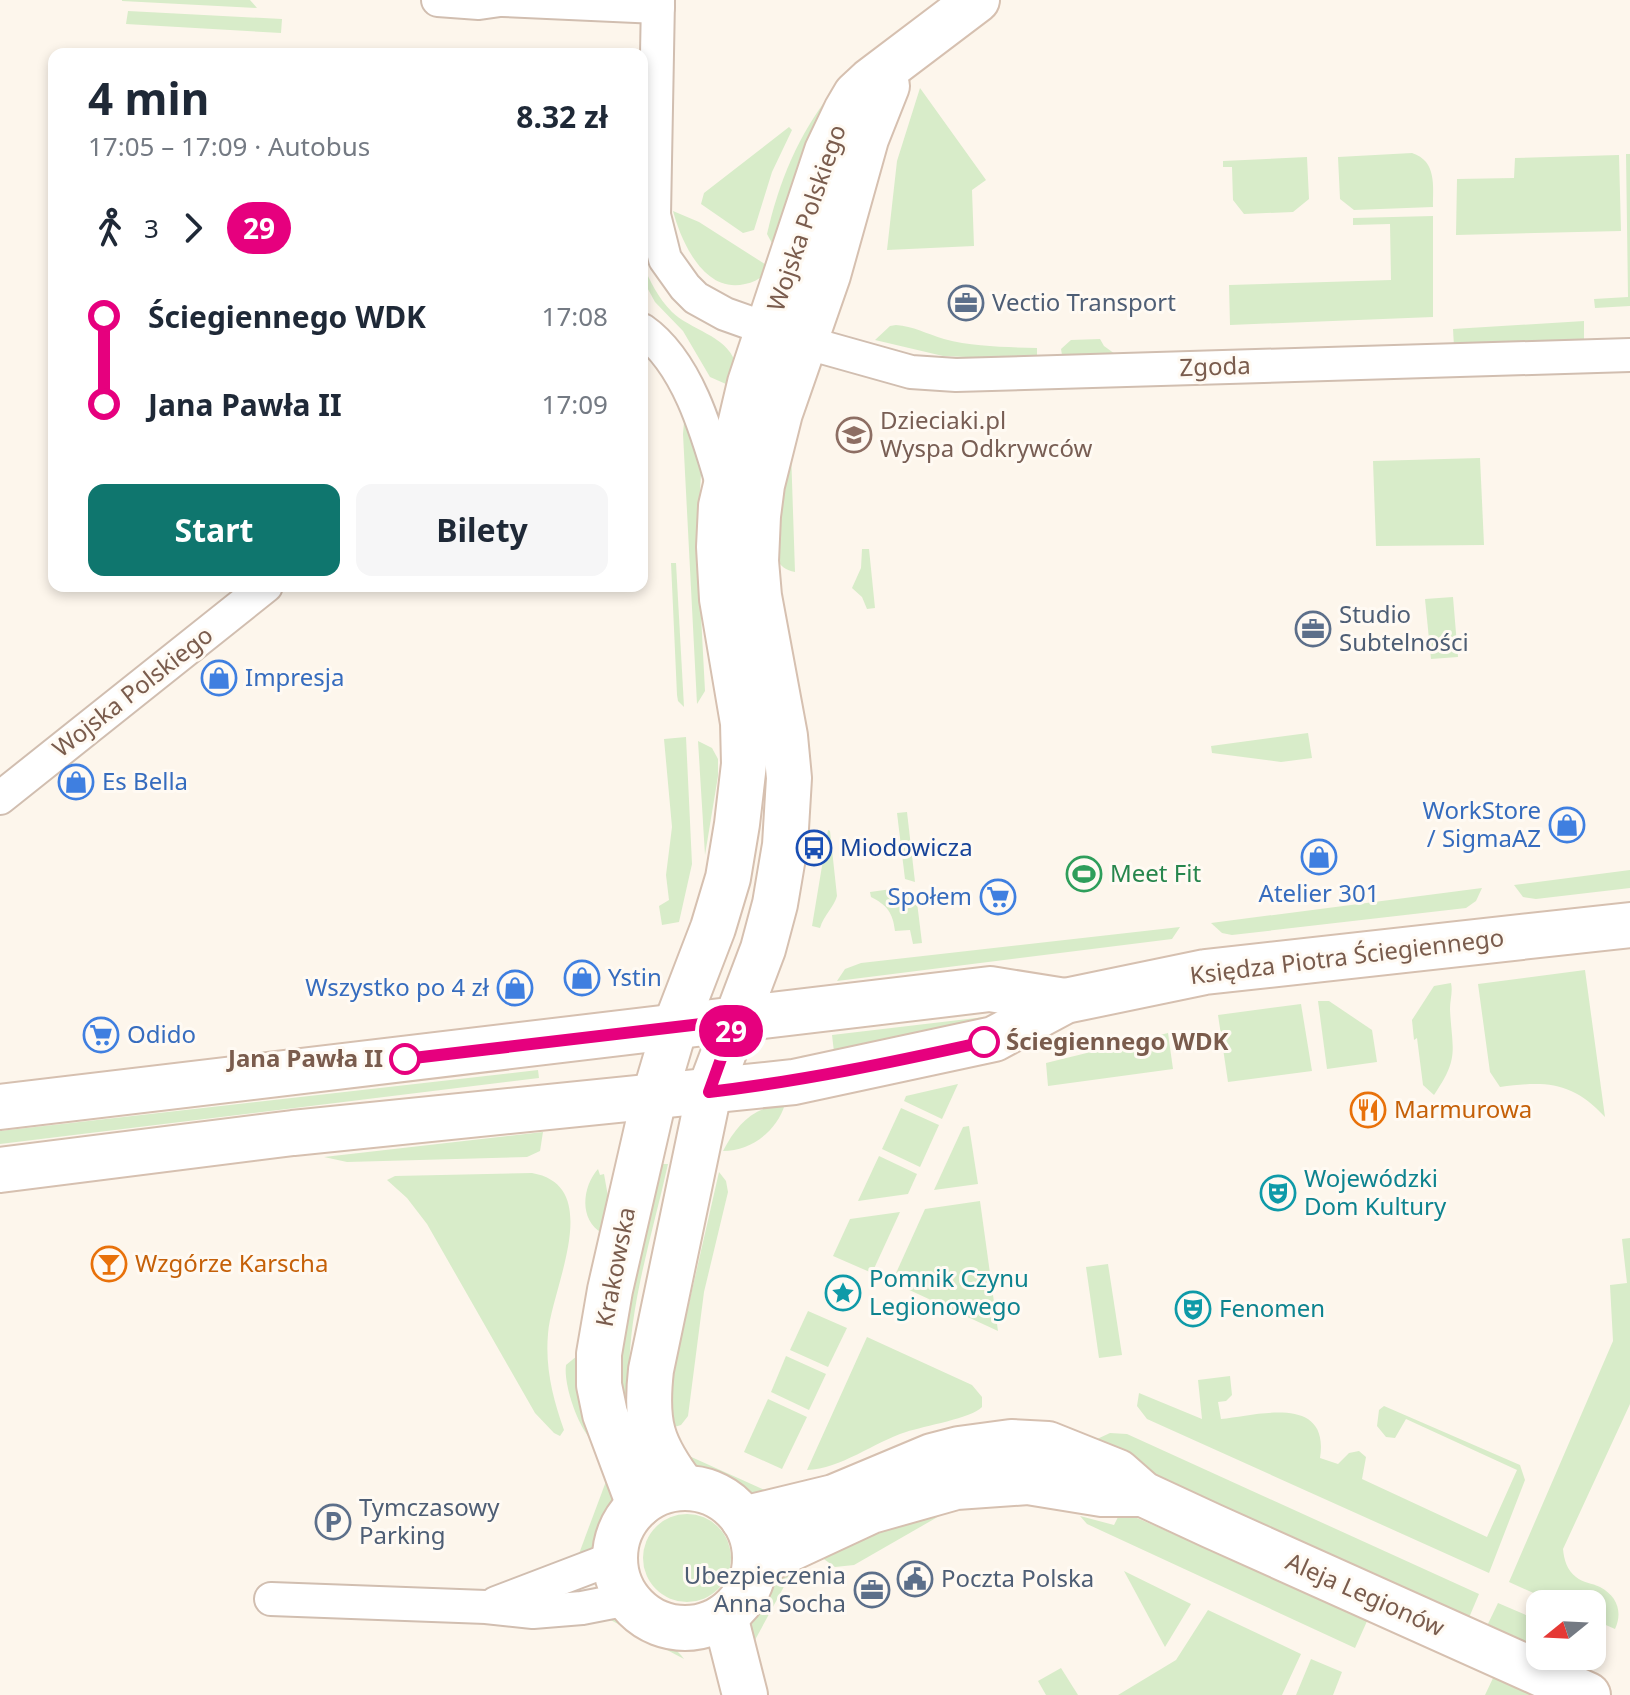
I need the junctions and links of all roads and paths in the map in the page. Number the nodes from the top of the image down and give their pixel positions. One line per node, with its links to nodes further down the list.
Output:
1 (438, 0): 2 (street)
2 (501, 0): 4 (street)
3 (977, 0): 6 (street, Wojska Polskiego)
4 (658, 3): 6 (street, Zgoda)
5 (648, 335): 8 (street)
6 (786, 336): 7 (street, Zgoda); 8 (street, Krakowska); 13 (street)
7 (1630, 355)
8 (725, 492): 14 (street, Krakowska)
9 (258, 592): 10 (street, Wojska Polskiego)
10 (0, 798)
11 (1630, 925): 12 (street, Księdza Piotra Ściegiennego)
12 (1065, 1001): 13 (street, Księdza Piotra Ściegiennego); 15 (street, Księdza Piotra Ściegiennego)
13 (735, 1020): 14 (street); 15 (street)
14 (675, 1027): 16 (street, Krakowska); 17 (street)
15 (709, 1092): 16 (street, Księdza Piotra Ściegiennego); 19 (street)
16 (654, 1098): 18 (street); 21 (street, Krakowska)
17 (0, 1107)
18 (0, 1170)
19 (684, 1488): 21 (street); 22 (street)
20 (1143, 1494): 22 (street, Aleja Legionów); 24 (street, Aleja Legionów); 32 (street, Aleja Legionów)
21 (639, 1505): 23 (street)
22 (743, 1519): 24 (street)
23 (614, 1558): 26 (street); 27 (street)
24 (755, 1565): 28 (street)
25 (271, 1599): 27 (street)
26 (628, 1599): 27 (street); 29 (street)
27 (486, 1607)
28 (725, 1616): 29 (street); 31 (street)
29 (679, 1629): 30 (street)
30 (719, 1695)
31 (745, 1695)
32 (1588, 1695)

